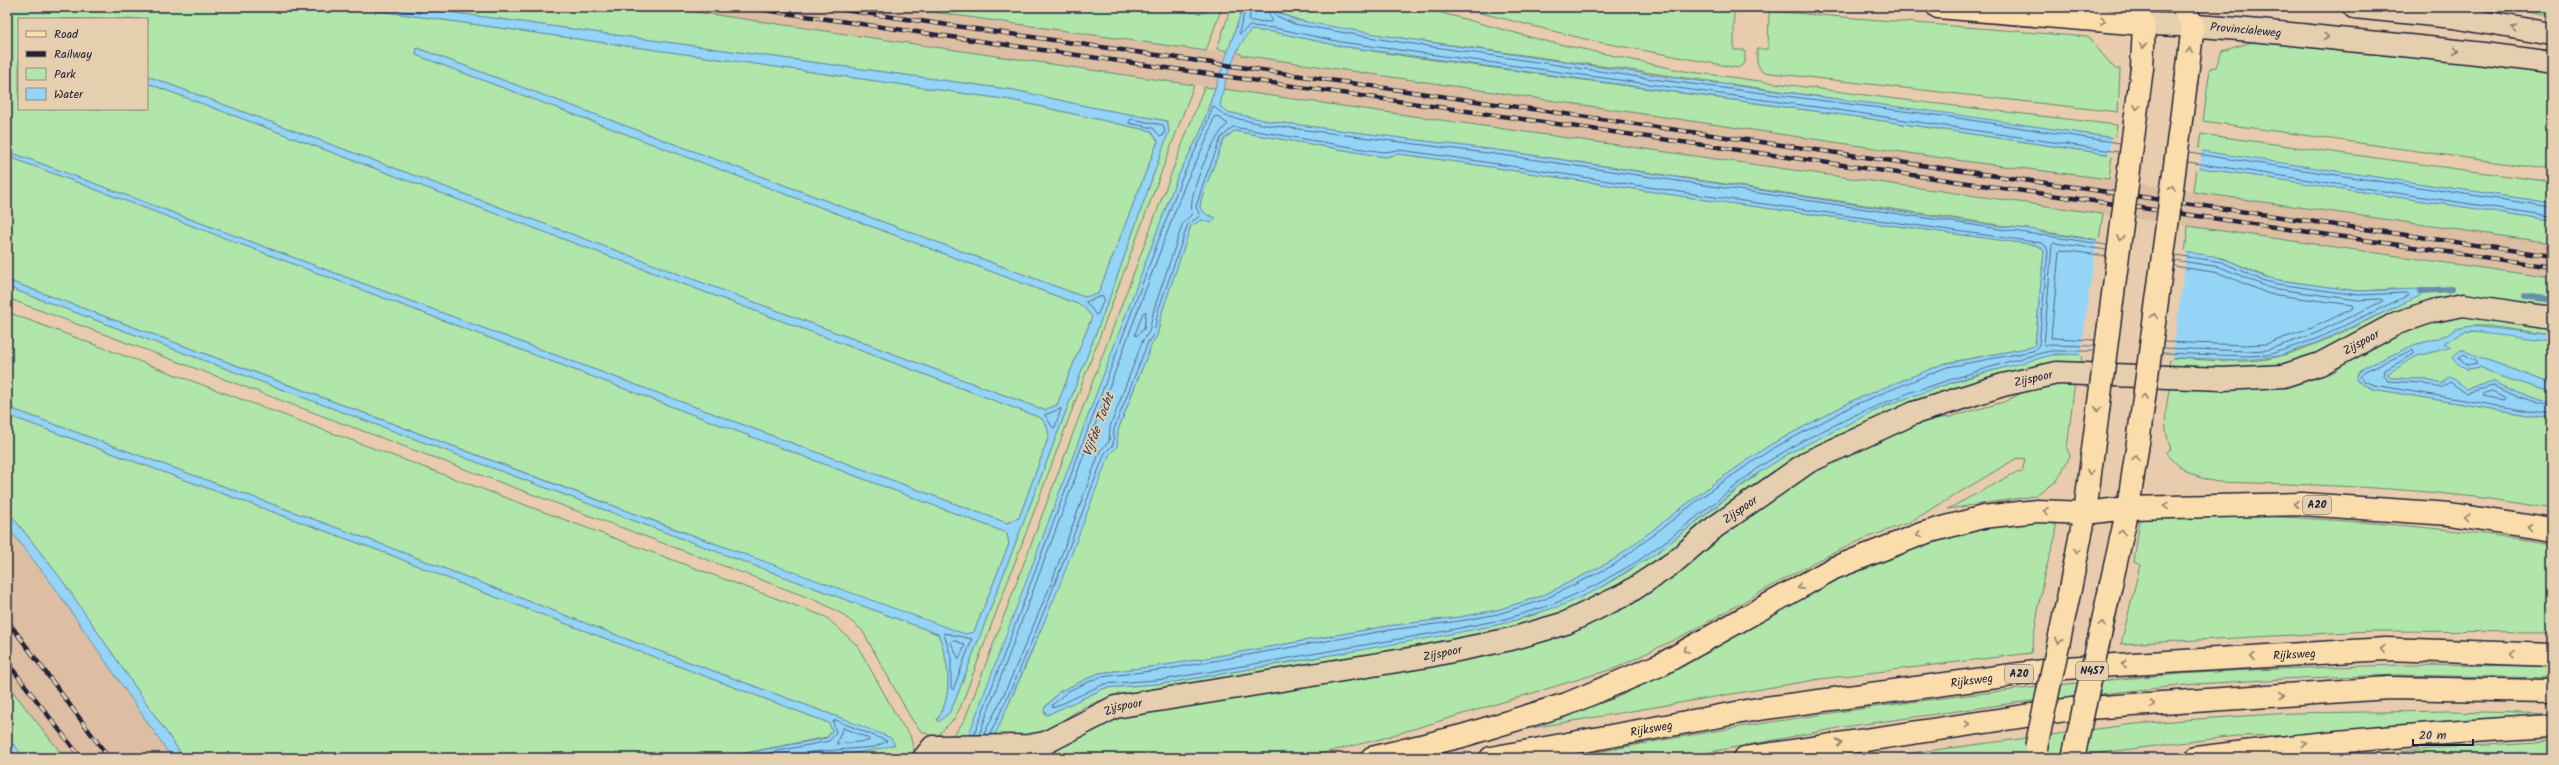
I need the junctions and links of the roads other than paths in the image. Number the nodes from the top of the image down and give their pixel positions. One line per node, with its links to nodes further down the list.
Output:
1 (1938, 7): 5 (main road, Provincialeweg, one-way to 5)
2 (2157, 7): 5 (street)
3 (2354, 7): 6 (street, one-way to 3)
4 (2188, 16): 5 (street, Provincialeweg); 7 (street, Provincialeweg, one-way to 7); 9 (main road, N457, one-way to 4, bridge)
5 (2144, 24): 10 (main road, one-way to 10, bridge)
6 (2552, 34)
7 (2552, 63)
8 (2552, 318): 15 (street, Zijspoor)
9 (2128, 508): 10 (main road); 11 (main road, A20, one-way to 9); 20 (main road, N457, one-way to 9, bridge)
10 (2085, 513): 16 (main road, one-way to 16); 19 (main road, one-way to 19, bridge)
11 (2552, 530)
12 (2552, 655): 17 (main road, Rijksweg / A20, one-way to 17)
13 (2552, 691): 18 (main road, one-way to 13)
14 (2552, 726): 21 (main road, one-way to 14)
15 (928, 753)
16 (1372, 758)
17 (1492, 758)
18 (1745, 758)
19 (2033, 758)
20 (2073, 758)
21 (2196, 758)

